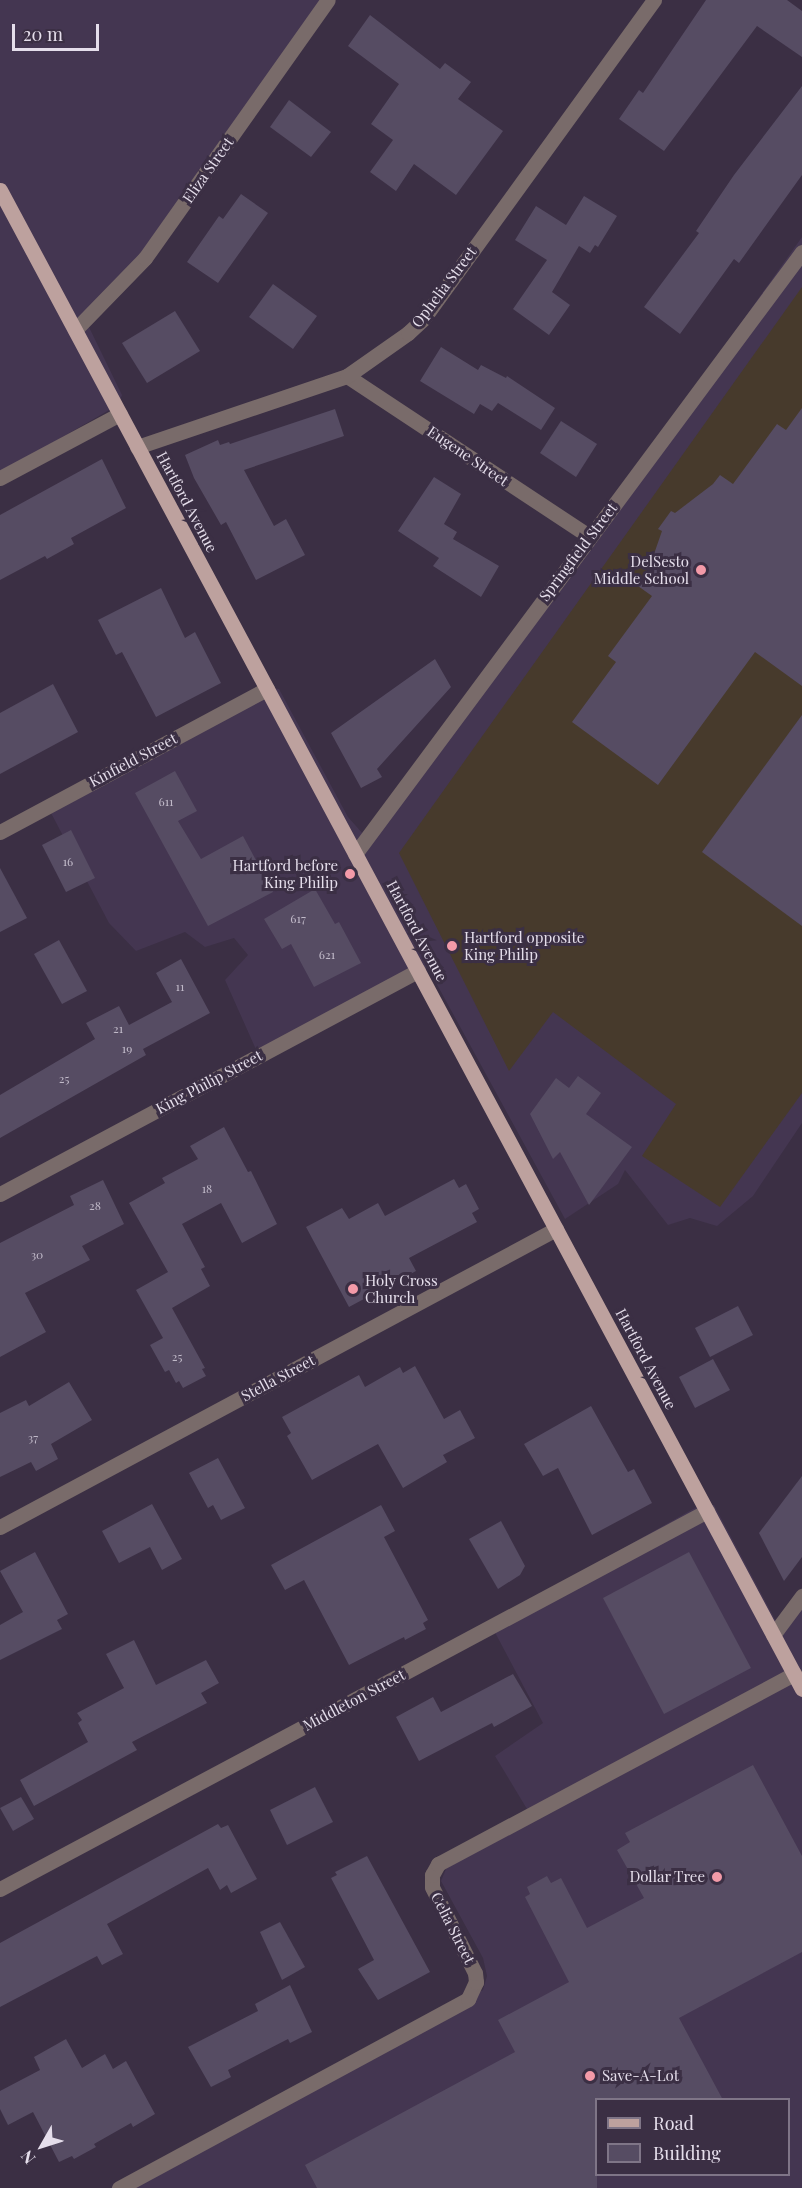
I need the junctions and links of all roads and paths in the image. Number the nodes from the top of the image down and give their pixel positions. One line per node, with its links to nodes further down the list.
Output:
1 (328, 0): 5 (street, Eliza Street)
2 (654, 0): 6 (street, Ophelia Street)
3 (0, 190): 5 (main road, Hartford Avenue)
4 (802, 252): 10 (street, Springfield Street)
5 (75, 330): 7 (main road, Hartford Avenue)
6 (347, 376): 8 (street, Ophelia Street); 10 (street, Eugene Street)
7 (120, 414): 8 (main road, Hartford Avenue); 9 (street)
8 (137, 447): 11 (main road, Hartford Avenue)
9 (0, 478)
10 (589, 536): 13 (street, Springfield Street)
11 (267, 689): 12 (street, Kinfield Street); 13 (main road, Hartford Avenue)
12 (0, 832)
13 (355, 854): 14 (main road, Hartford Avenue)
14 (418, 971): 15 (street, King Philip Street); 16 (main road, Hartford Avenue)
15 (0, 1194)
16 (556, 1229): 17 (main road, Hartford Avenue); 18 (street, Stella Street)
17 (707, 1511): 20 (main road, Hartford Avenue); 23 (street, Middleton Street)
18 (0, 1527)
19 (802, 1596): 20 (street)
20 (773, 1635): 21 (main road, Hartford Avenue)
21 (794, 1674): 22 (main road, Hartford Avenue); 24 (street, Celia Street)
22 (802, 1689)
23 (0, 1889)
24 (119, 2188)

